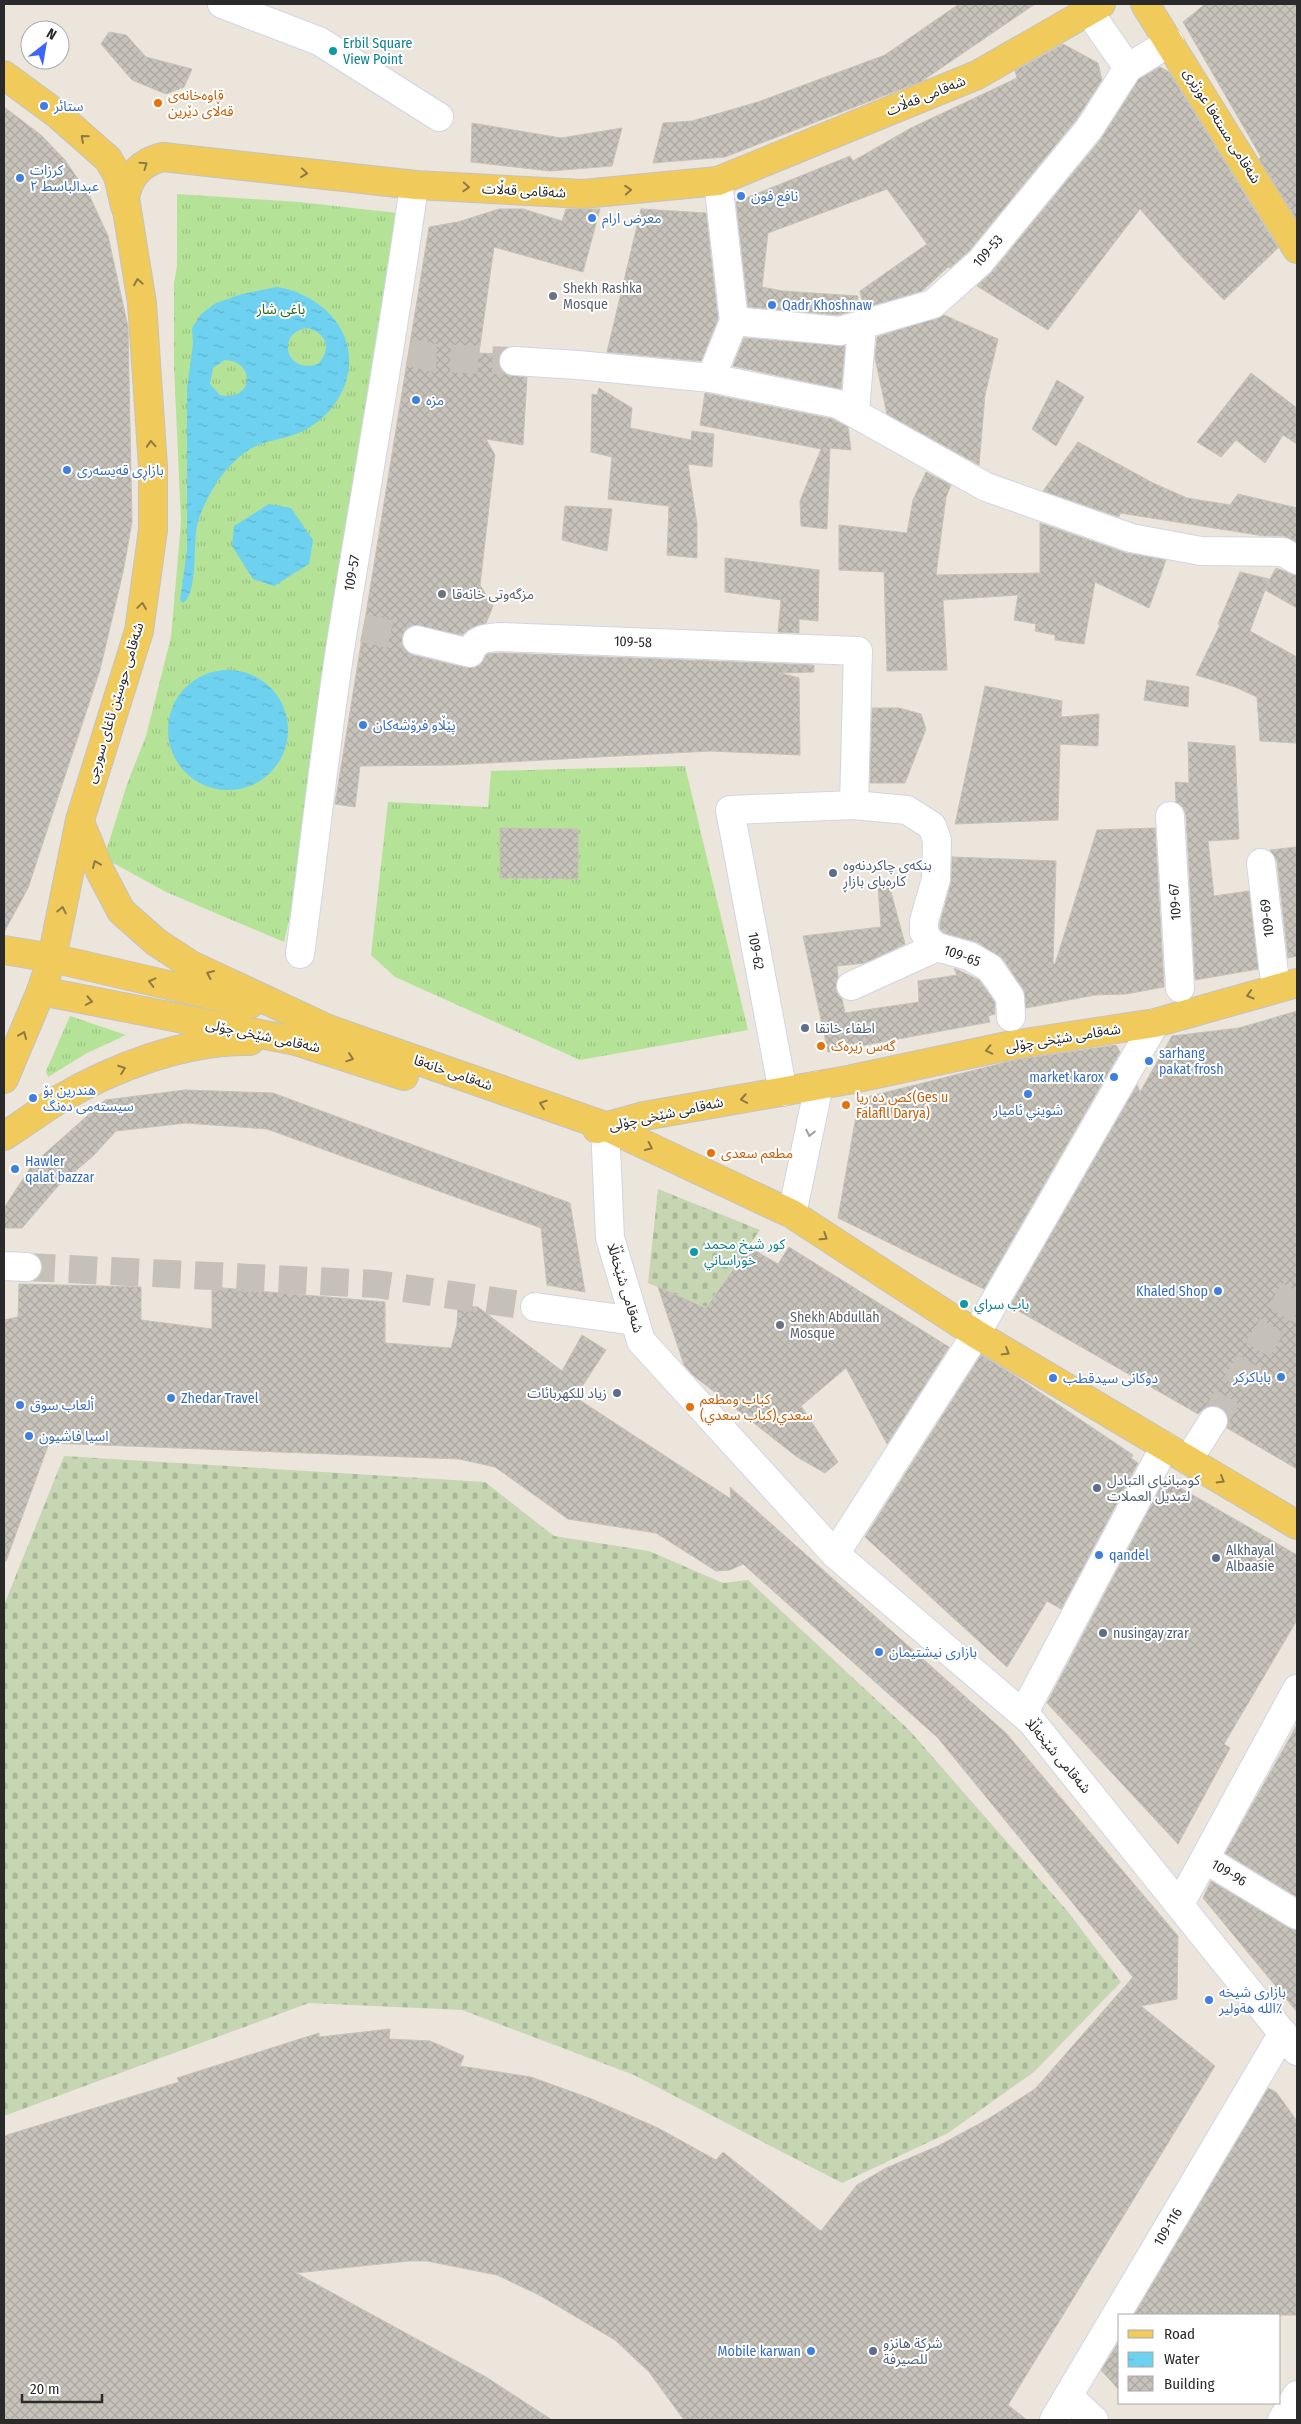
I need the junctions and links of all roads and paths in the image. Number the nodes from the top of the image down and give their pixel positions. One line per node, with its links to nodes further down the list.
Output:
1 (222, 4): 7 (street)
2 (1145, 4): 4 (main road, شەقامی مستەفا عوزێری)
3 (1095, 8): 5 (street); 8 (main road, شەقامی قەڵات)
4 (1170, 42): 5 (street, 109-53); 11 (main road, شەقامی مستەفا عوزێری)
5 (1128, 68): 13 (street, 109-53)
6 (4, 75): 10 (main road, one-way to 6)
7 (439, 117)
8 (718, 181): 10 (main road, شەقامی قەڵات, one-way to 8); 12 (street)
9 (413, 193): 25 (street, 109-57)
10 (126, 207): 21 (main road, شەقامی حوسێن ئاغای سورچی, one-way to 10)
11 (1297, 249)
12 (734, 321): 13 (street, 109-53); 15 (street)
13 (862, 326): 16 (street)
14 (514, 361): 15 (street)
15 (711, 378): 16 (street)
16 (854, 412): 17 (street)
17 (1297, 560)
18 (417, 640): 19 (street, 109-58)
19 (854, 805): 23 (street); 36 (street, 109-62)
20 (1170, 816): 29 (street, 109-67)
21 (80, 820): 26 (main road, شەقامی حوسێن ئاغای سورچی, one-way to 21); 33 (main road, one-way to 21)
22 (1260, 863): 27 (street, 109-69)
23 (937, 947): 28 (street); 31 (street, 109-65)
24 (4, 950): 26 (main road, شەقامی شێخی چۆلی)
25 (300, 954)
26 (52, 958): 30 (main road, شەقامی حوسێن ئاغای سورچی); 33 (main road, شەقامی شێخی چۆلی, one-way to 26)
27 (1285, 978): 32 (main road, شەقامی شێخی چۆلی, one-way to 32)
28 (851, 986)
29 (1180, 988)
30 (41, 991): 33 (main road, شەقامی شێخی چۆلی, one-way to 33); 34 (main road, شەقامی حوسێن ئاغای سورچی, one-way to 30)
31 (1011, 1017)
32 (1155, 1023): 35 (main road, شەقامی شێخی چۆلی, one-way to 35); 42 (street)
33 (299, 1028): 37 (main road, شەقامی خانەقا); 38 (main road, one-way to 33)
34 (4, 1079)
35 (819, 1085): 36 (main road, شەقامی شێخی چۆلی); 39 (street, one-way to 39)
36 (784, 1092): 37 (main road, شەقامی شێخی چۆلی, one-way to 37)
37 (605, 1126): 39 (main road, one-way to 39); 41 (street, شەقامی شێخەڵڵا)
38 (4, 1136)
39 (792, 1214): 42 (main road, one-way to 42)
40 (534, 1307): 41 (street)
41 (635, 1321): 47 (street, شەقامی شێخەڵڵا)
42 (976, 1334): 44 (main road, one-way to 44); 47 (street)
43 (1213, 1421): 45 (street)
44 (1165, 1446): 45 (main road); 49 (street)
45 (1188, 1460): 46 (main road, one-way to 46)
46 (1297, 1525)
47 (835, 1554): 49 (street, شەقامی شێخەڵڵا)
48 (1297, 1689): 50 (street)
49 (1023, 1714): 52 (street, شەقامی شێخەڵڵا)
50 (1291, 1716): 51 (street)
51 (1206, 1859): 52 (street, 109-96); 53 (street, 109-96)
52 (1180, 1904): 54 (street, شەقامی شێخەڵڵا)
53 (1297, 1915)
54 (1290, 2042): 55 (street, 109-116)
55 (1119, 2314)
56 (1118, 2316): 58 (street, 109-116)
57 (1297, 2395): 61 (street)
58 (1068, 2396): 59 (street, 109-116); 60 (street)
59 (1054, 2420)
60 (1094, 2420)
61 (1282, 2420)

